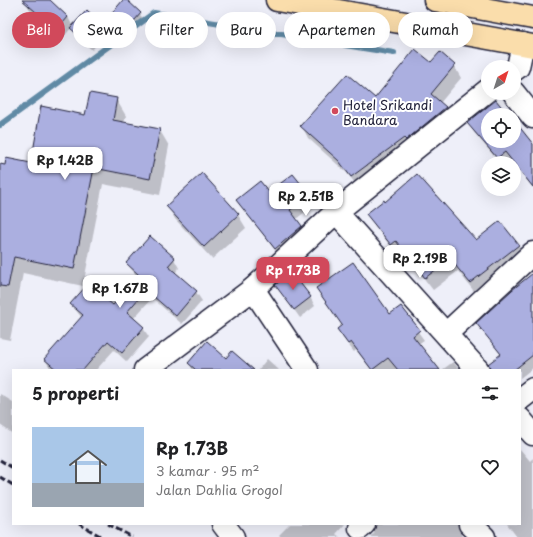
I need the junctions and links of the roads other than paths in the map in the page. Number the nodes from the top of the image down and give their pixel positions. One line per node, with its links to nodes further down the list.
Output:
1 (277, 0): 3 (highway)
2 (435, 0): 4 (highway)
3 (344, 6): 5 (highway)
4 (533, 18)
5 (528, 45): 6 (street)
6 (521, 60)
7 (481, 96): 10 (street)
8 (520, 100): 9 (street)
9 (533, 117)
10 (336, 212): 12 (street); 13 (street)
11 (533, 253): 13 (street)
12 (253, 289): 14 (street); 15 (street)
13 (447, 333): 16 (street)
14 (146, 369)
15 (306, 369)
16 (477, 369)
17 (533, 389): 18 (street)
18 (521, 398)
19 (521, 420): 20 (street)
20 (533, 434)
21 (224, 525): 23 (street)
22 (471, 525): 24 (street)
23 (232, 537)
24 (484, 537)

